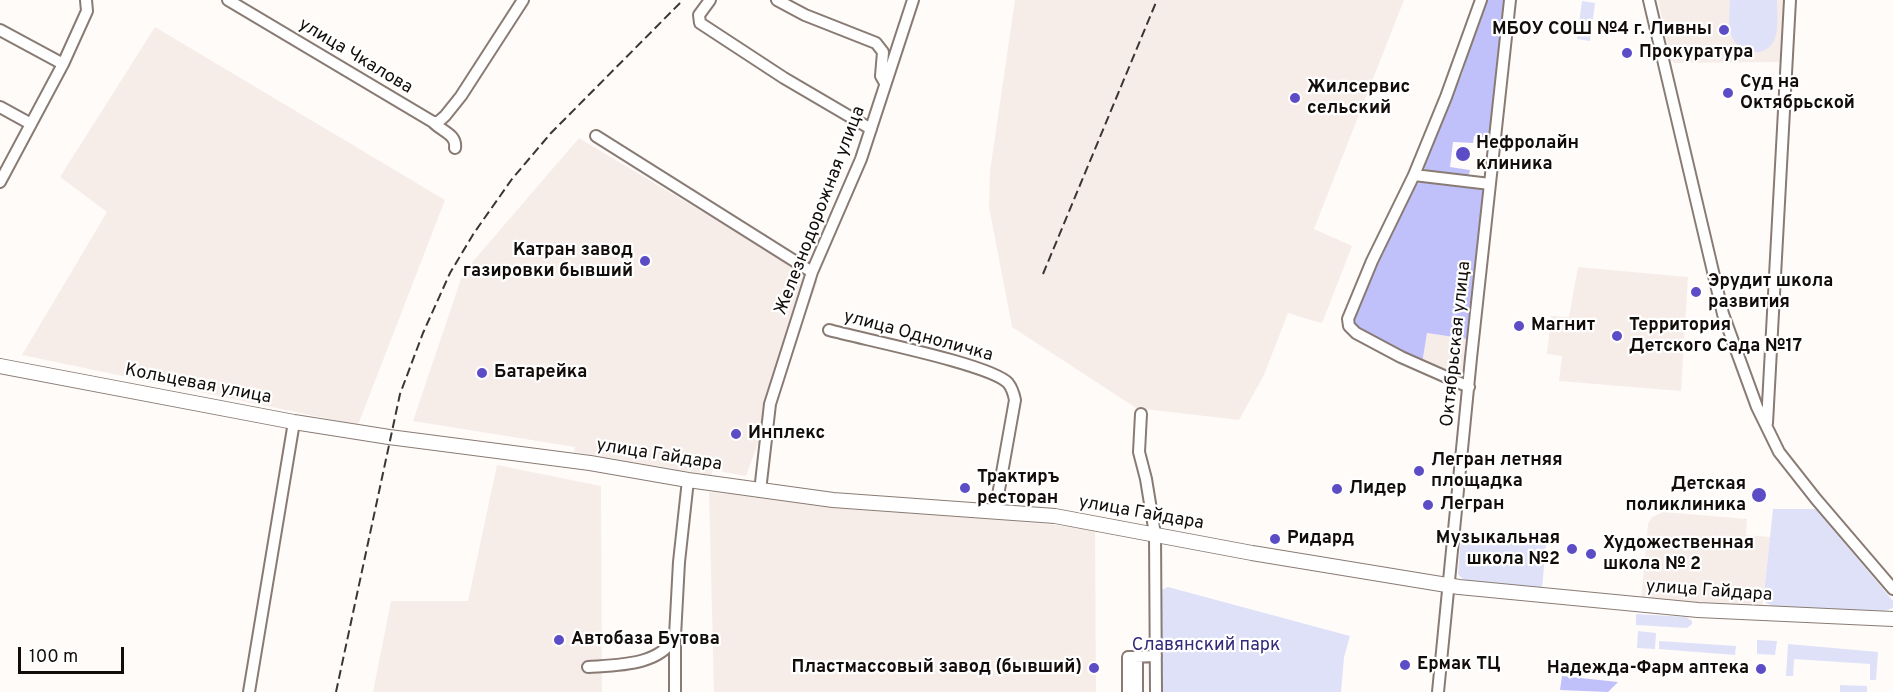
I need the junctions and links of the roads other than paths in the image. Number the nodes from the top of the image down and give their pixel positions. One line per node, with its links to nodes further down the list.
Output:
1 (228, 0): 15 (street, улица Чкалова)
2 (523, 0): 15 (street)
3 (710, 0): 17 (street)
4 (777, 0): 13 (street)
5 (913, 0): 13 (street, Железнодорожная улица)
6 (1481, 0): 20 (street)
7 (1510, 0): 22 (street, Октябрьская улица)
8 (1649, 0): 29 (street)
9 (1790, 0): 29 (street)
10 (87, 5): 12 (street)
11 (0, 30): 12 (street)
12 (63, 64): 16 (street)
13 (885, 83): 17 (street, Железнодорожная улица)
14 (0, 107): 16 (street)
15 (433, 122): 19 (street, улица Чкалова)
16 (31, 124): 21 (street)
17 (871, 129): 23 (street, Железнодорожная улица)
18 (596, 136): 23 (street)
19 (455, 148)
20 (1414, 175): 22 (street); 26 (street)
21 (0, 182)
22 (1490, 184): 26 (street, Октябрьская улица)
23 (812, 272): 32 (street, Железнодорожная улица)
24 (829, 330): 33 (street, улица Одноличка)
25 (0, 366): 28 (main road, Кольцевая улица)
26 (1469, 387): 35 (street, Октябрьская улица)
27 (1141, 414): 34 (street)
28 (294, 422): 30 (main road, Кольцевая улица); 42 (street)
29 (1767, 426): 36 (street)
30 (389, 437): 31 (main road, улица Гайдара)
31 (688, 480): 32 (main road, улица Гайдара); 38 (street)
32 (760, 491): 33 (main road, улица Гайдара)
33 (995, 512): 34 (main road, улица Гайдара)
34 (1155, 534): 35 (main road, улица Гайдара); 40 (street)
35 (1448, 585): 37 (main road, улица Гайдара); 47 (street, Октябрьская улица)
36 (1892, 587)
37 (1891, 617)
38 (675, 636): 41 (street); 43 (street)
39 (1137, 656): 40 (street); 44 (street); 45 (street)
40 (1156, 656): 46 (street)
41 (588, 667)
42 (249, 692)
43 (675, 692)
44 (1128, 692)
45 (1137, 692)
46 (1156, 692)
47 (1438, 692)

